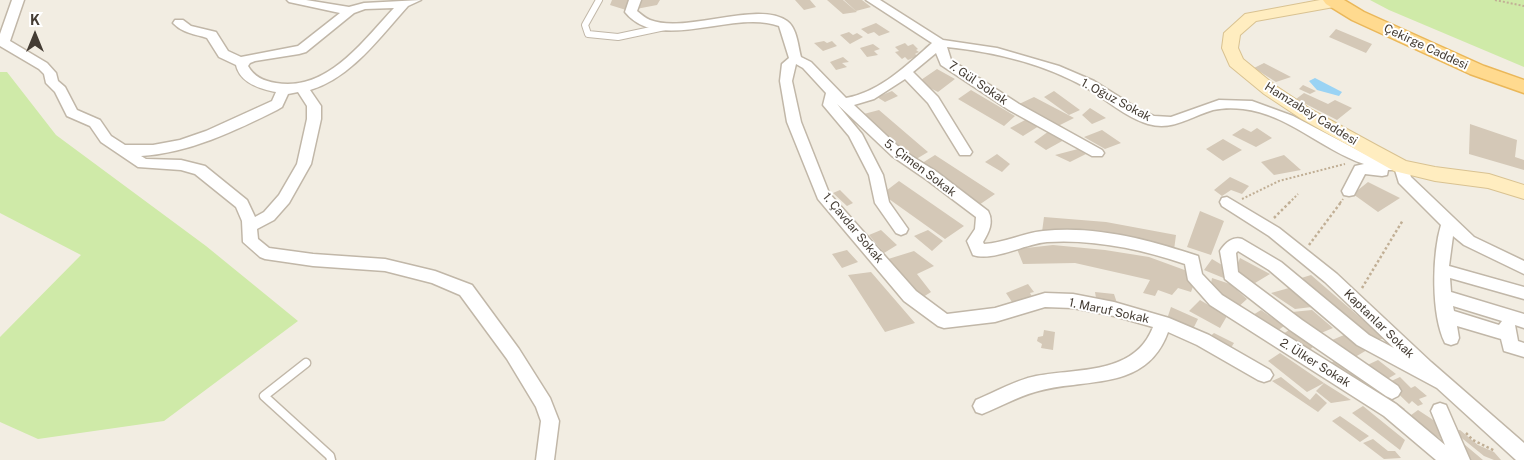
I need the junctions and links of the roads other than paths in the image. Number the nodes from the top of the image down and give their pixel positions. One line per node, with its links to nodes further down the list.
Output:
1 (29, 0): 8 (street)
2 (293, 0): 9 (street)
3 (598, 0): 11 (lane)
4 (635, 0): 11 (street)
5 (872, 0): 12 (street)
6 (410, 2): 9 (street); 18 (street)
7 (1345, 3): 16 (main road, Çekirge Caddesi); 17 (main road, Çekirge Caddesi); 25 (main road, Hamzabey Caddesi)
8 (12, 9): 22 (street)
9 (350, 10): 14 (street)
10 (179, 23): 14 (street)
11 (676, 24): 13 (street)
12 (940, 43): 15 (street); 24 (street, 7. Gül Sokak); 25 (street, 1. Oğuz Sokak)
13 (795, 59): 20 (street, 5. Çimen Sokak); 39 (street, 1. Çavdar Sokak)
14 (243, 63): 19 (street)
15 (906, 72): 21 (street); 23 (street)
16 (1524, 79)
17 (1524, 87)
18 (302, 89): 19 (street); 30 (street)
19 (283, 90): 22 (street)
20 (833, 93): 21 (street, 5. Çimen Sokak); 31 (street)
21 (843, 103): 32 (street, 5. Çimen Sokak)
22 (120, 150): 30 (street)
23 (965, 152)
24 (1097, 153)
25 (1401, 166): 26 (street); 27 (main road, Hamzabey Caddesi); 29 (street)
26 (1349, 191)
27 (1524, 192)
28 (1229, 203): 47 (street, Kaptanlar Sokak)
29 (1449, 224): 33 (street); 34 (street)
30 (250, 226): 53 (street)
31 (901, 229)
32 (1194, 260): 54 (street, 2. Ülker Sokak)
33 (1524, 268)
34 (1443, 270): 35 (street); 36 (street)
35 (1524, 293)
36 (1443, 296): 37 (street); 38 (street)
37 (1505, 315): 40 (street); 42 (street)
38 (1447, 316): 42 (street); 43 (street)
39 (944, 321): 41 (street, 1. Maruf Sokak)
40 (1524, 321)
41 (1163, 322): 46 (street, 1. Maruf Sokak); 49 (street)
42 (1508, 334): 44 (street)
43 (1451, 338)
44 (1524, 350)
45 (306, 363): 52 (lane)
46 (1264, 375)
47 (1443, 383): 48 (street); 51 (street, Kaptanlar Sokak)
48 (1392, 391)
49 (982, 406)
50 (1440, 411): 55 (street)
51 (1524, 455)
52 (331, 460)
53 (545, 460)
54 (1450, 460)
55 (1461, 460)

